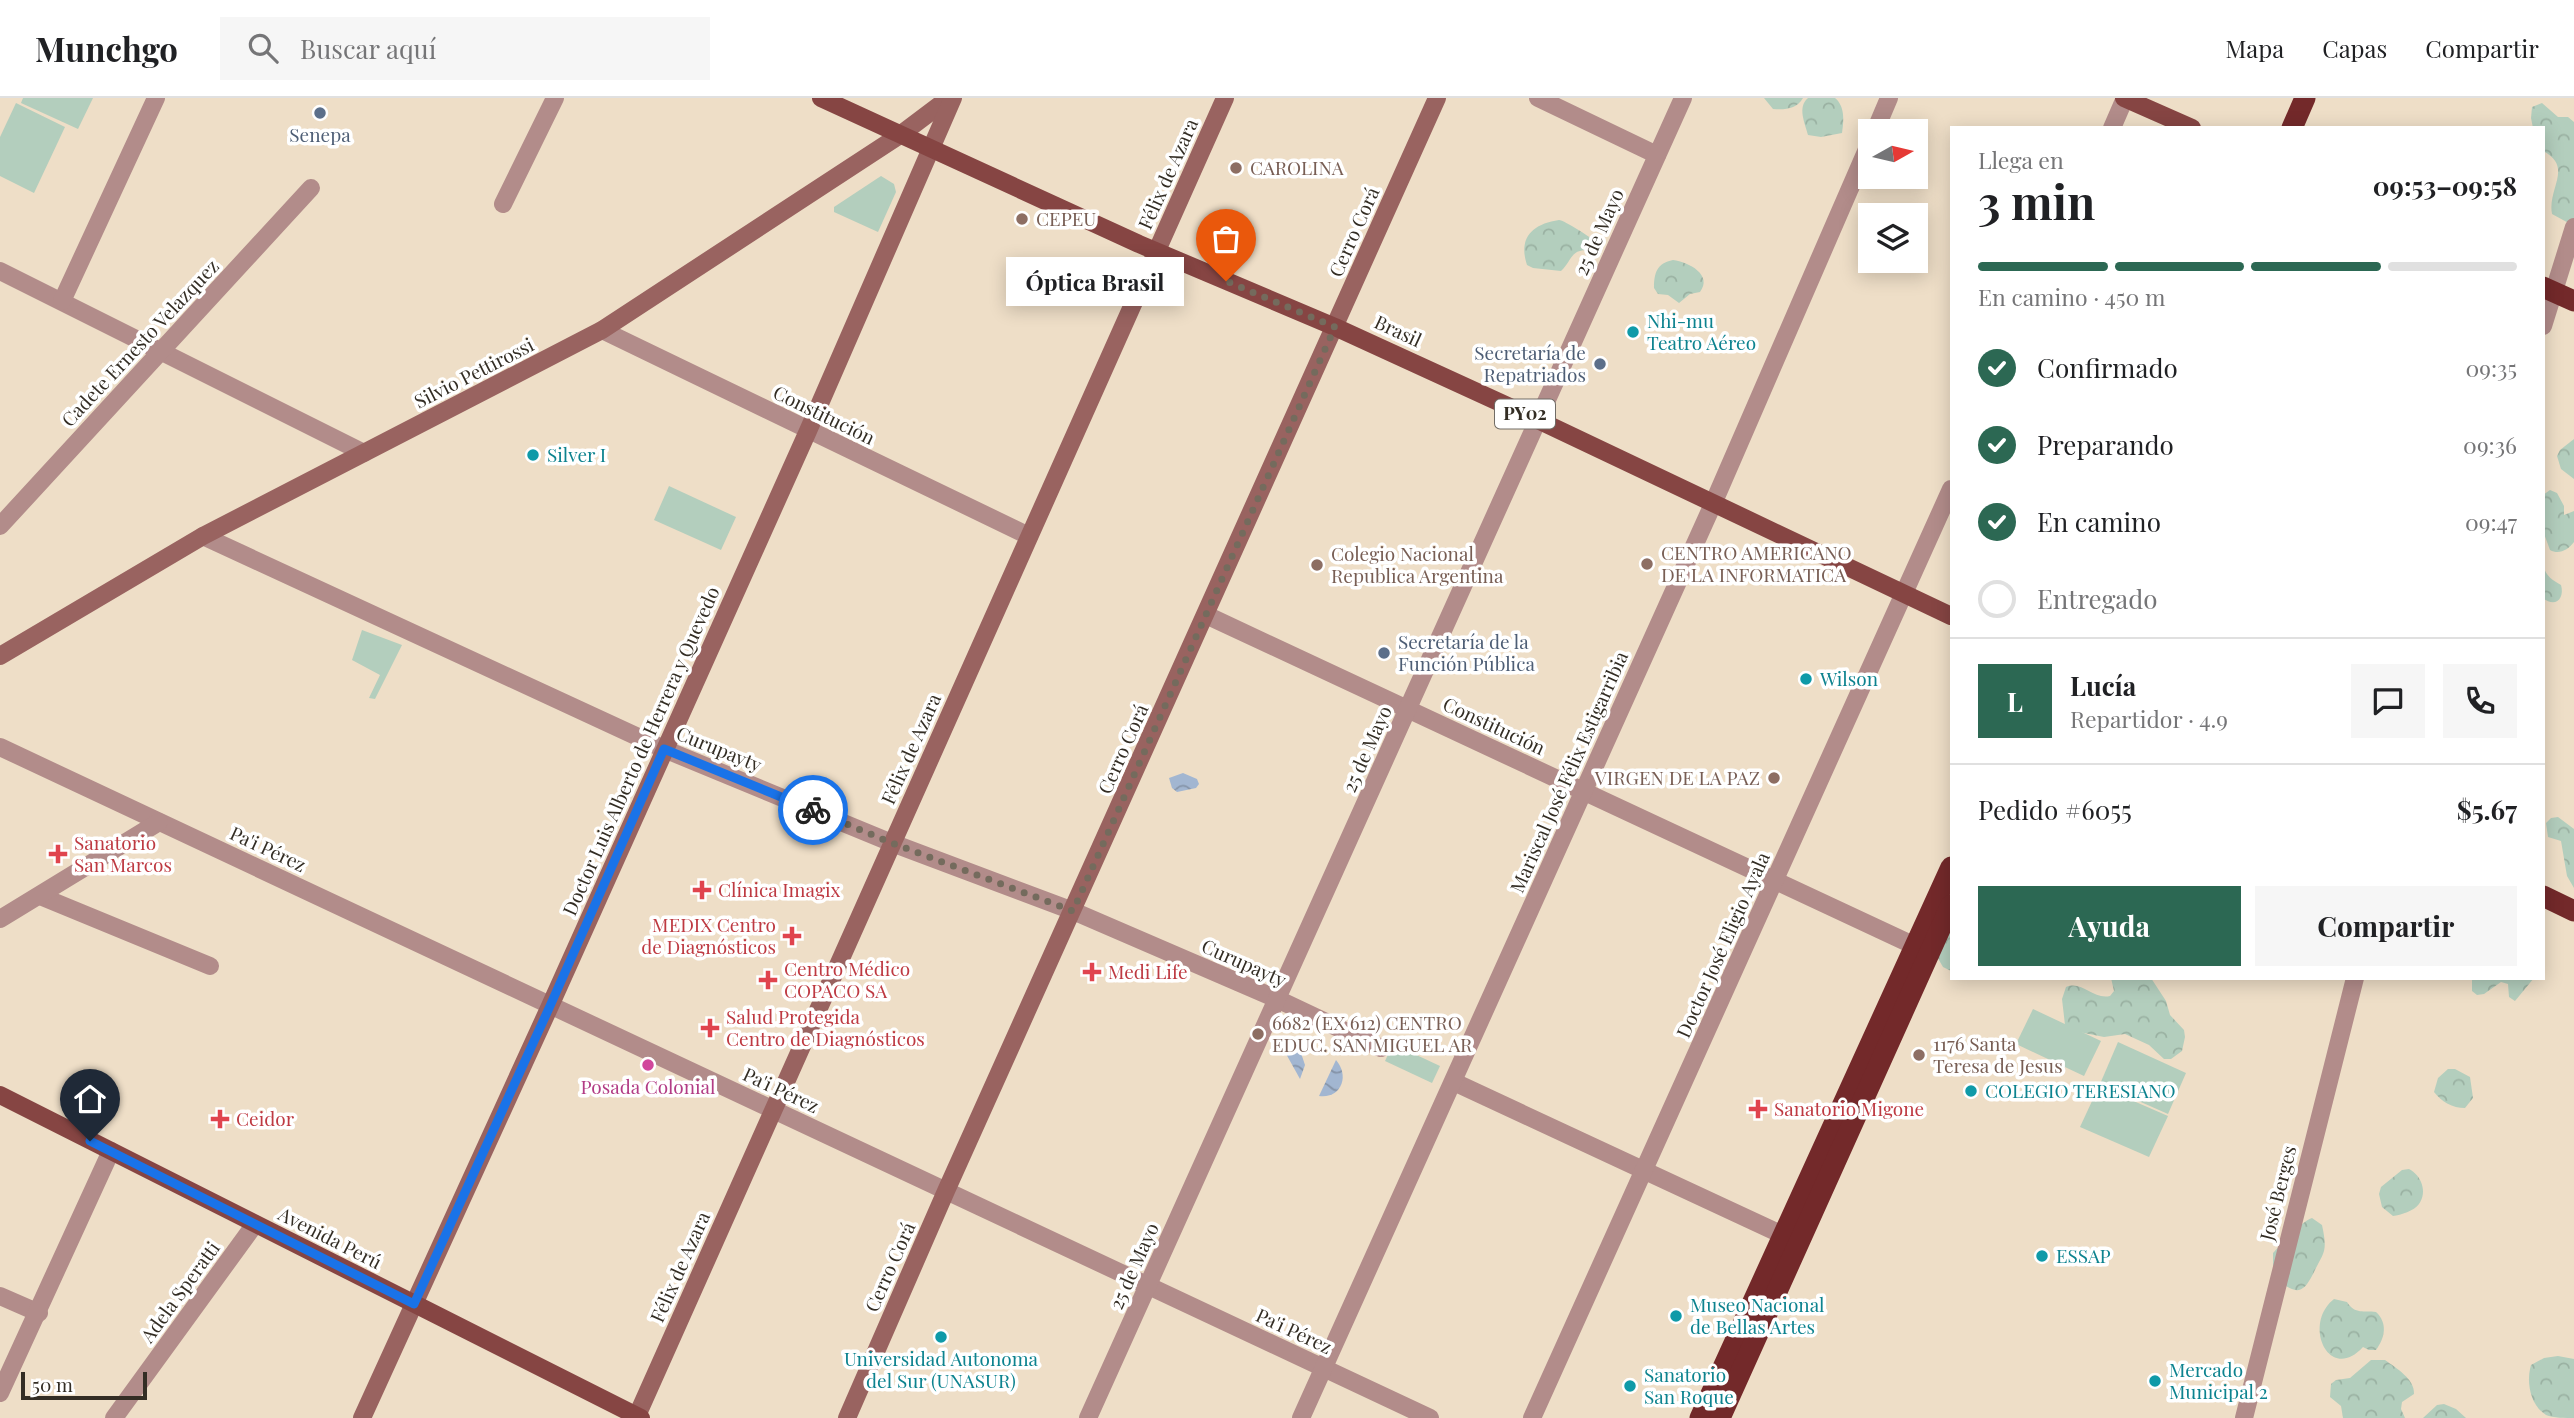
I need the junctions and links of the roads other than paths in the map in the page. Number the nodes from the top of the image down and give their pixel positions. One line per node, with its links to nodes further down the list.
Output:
1 (156, 98): 26 (street)
2 (555, 98): 21 (street)
3 (821, 98): 16 (main road, Brasil)
4 (951, 98): 16 (street, Silvio Pettirossi); 17 (street, Doctor Luis Alberto de Herrera y Quevedo)
5 (1225, 98): 23 (street, Félix de Azara)
6 (1437, 98): 29 (street, Cerro Corá)
7 (1538, 98): 18 (street)
8 (1683, 98): 18 (street, 25 de Mayo)
9 (1889, 98): 12 (street)
10 (2125, 98): 13 (street); 14 (main road)
11 (2305, 98): 15 (highway)
12 (1880, 119)
13 (2113, 126)
14 (2188, 126)
15 (2293, 126)
16 (900, 135): 17 (main road, Brasil); 30 (street, Silvio Pettirossi)
17 (930, 149): 23 (main road, Brasil); 33 (street, Doctor Luis Alberto de Herrera y Quevedo)
18 (1657, 155): 32 (street, 25 de Mayo)
19 (1858, 171): 36 (street, Mariscal José Félix Estigarribia)
20 (311, 188): 31 (street, Cadete Ernesto Velazquez)
21 (503, 204)
22 (2574, 227): 25 (street)
23 (1156, 252): 29 (main road, Brasil / PY02); 39 (street, Félix de Azara)
24 (0, 271): 26 (street)
25 (2548, 289): 27 (highway); 28 (street)
26 (62, 301): 31 (street)
27 (2574, 301)
28 (2545, 311)
29 (1335, 327): 32 (main road, Brasil / PY02); 41 (street, Cerro Corá)
30 (602, 330): 33 (street, Constitución); 34 (street, Silvio Pettirossi)
31 (160, 352): 34 (street); 37 (street, Cadete Ernesto Velazquez)
32 (1538, 420): 36 (main road, Brasil / PY02); 44 (street, 25 de Mayo)
33 (808, 430): 39 (street, Constitución); 46 (street, Doctor Luis Alberto de Herrera y Quevedo)
34 (364, 453): 38 (street, Silvio Pettirossi)
35 (1950, 491): 40 (street, Doctor José Eligio Ayala)
36 (1713, 504): 40 (main road, Brasil / PY02); 47 (street, Mariscal José Félix Estigarribia)
37 (0, 526)
38 (203, 536): 43 (street, Silvio Pettirossi); 46 (street, Curupayty)
39 (1029, 536): 49 (street, Félix de Azara)
40 (1904, 594): 42 (main road, Brasil / PY02); 51 (street, Doctor José Eligio Ayala)
41 (1206, 615): 44 (street, Constitución); 55 (street, Cerro Corá)
42 (1950, 616)
43 (0, 656)
44 (1408, 709): 47 (street, Constitución); 61 (street, 25 de Mayo)
45 (0, 747): 48 (street, Pa'i Pérez)
46 (664, 749): 49 (street, Curupayty); 62 (street, Doctor Luis Alberto de Herrera y Quevedo)
47 (1582, 790): 51 (street, Constitución); 65 (street, Mariscal José Félix Estigarribia)
48 (159, 822): 52 (street); 62 (street, Pa'i Pérez)
49 (892, 843): 55 (street, Curupayty); 67 (street, Félix de Azara)
50 (1950, 869): 58 (highway)
51 (1775, 881): 58 (street, Constitución); 69 (street, Doctor José Eligio Ayala)
52 (40, 896): 57 (street); 59 (street)
53 (2545, 897): 56 (highway)
54 (1950, 907): 64 (highway)
55 (1073, 911): 61 (street, Curupayty); 70 (street, Cerro Corá)
56 (2574, 911)
57 (0, 919)
58 (1915, 946): 64 (highway); 72 (highway)
59 (210, 966)
60 (2354, 980): 90 (street, José Berges)
61 (1277, 999): 63 (street, Curupayty); 73 (street, 25 de Mayo)
62 (550, 1006): 67 (street, Pa'i Pérez); 75 (street, Doctor Luis Alberto de Herrera y Quevedo)
63 (1381, 1048)
64 (1879, 1065): 89 (highway)
65 (1454, 1082): 69 (street); 77 (street, Mariscal José Félix Estigarribia)
66 (0, 1095): 68 (main road, Avenida Perú)
67 (773, 1110): 70 (street, Pa'i Pérez); 80 (street, Félix de Azara)
68 (111, 1152): 71 (main road, Avenida Perú); 76 (street)
69 (1644, 1170): 72 (street); 87 (street, Doctor José Eligio Ayala)
70 (946, 1191): 73 (street, Pa'i Pérez); 83 (street, Cerro Corá)
71 (255, 1224): 75 (main road, Avenida Perú); 81 (street, Adela Speratti)
72 (1783, 1235): 88 (highway)
73 (1148, 1286): 77 (street, Pa'i Pérez); 84 (street, 25 de Mayo)
74 (0, 1296): 76 (street)
75 (414, 1304): 80 (main road, Avenida Perú); 82 (street, Doctor Luis Alberto de Herrera y Quevedo)
76 (39, 1313): 78 (street)
77 (1324, 1368): 79 (street, Pa'i Pérez); 85 (street, Mariscal José Félix Estigarribia)
78 (0, 1393)
79 (1396, 1411): 86 (street, Pa'i Pérez)
80 (638, 1417)
81 (114, 1418)
82 (362, 1418)
83 (847, 1418)
84 (1088, 1418)
85 (1301, 1418)
86 (1430, 1418)
87 (1532, 1418)
88 (1700, 1418)
89 (1720, 1418)
90 (2244, 1418)

